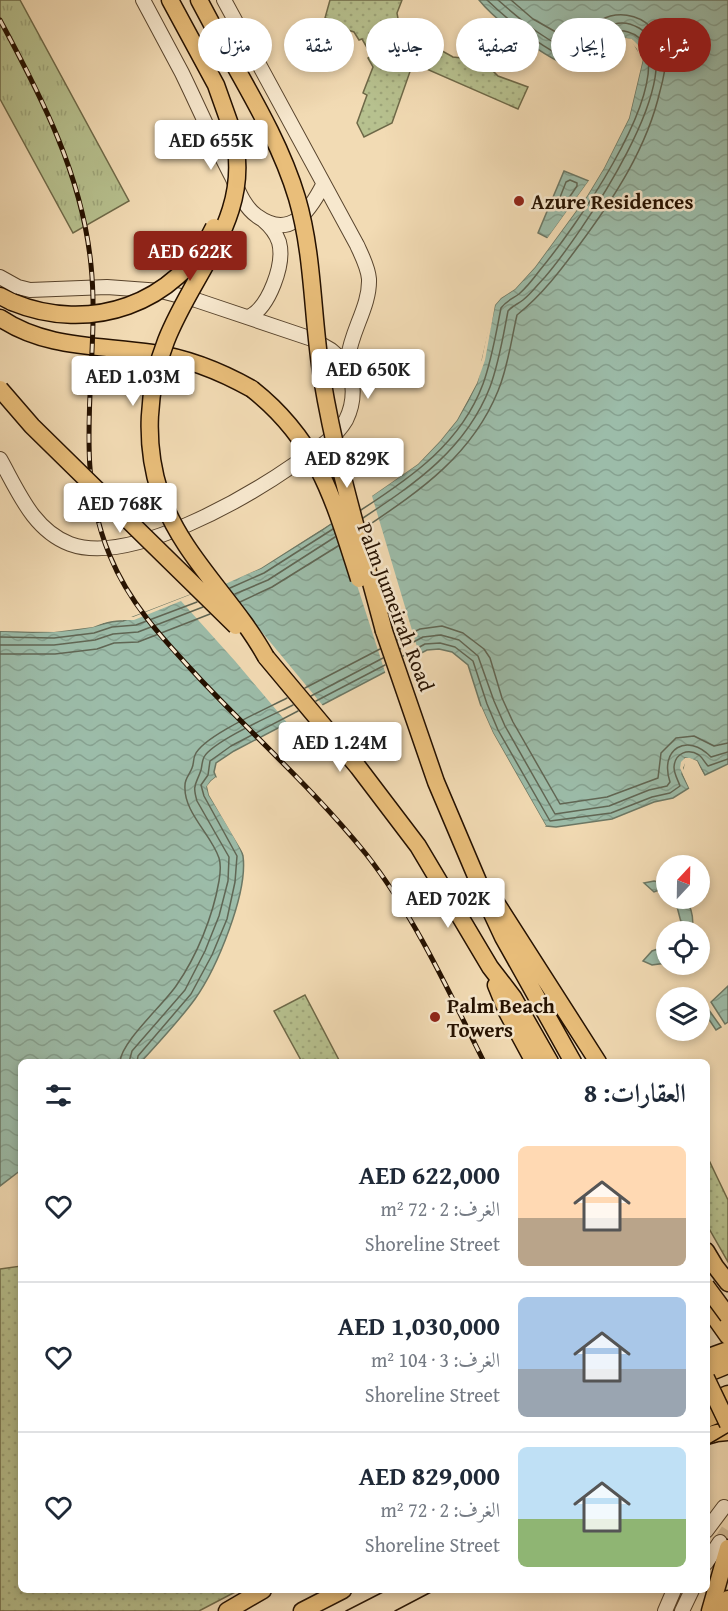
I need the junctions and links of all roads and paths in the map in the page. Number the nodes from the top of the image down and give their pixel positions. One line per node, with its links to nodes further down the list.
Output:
1 (143, 0): 7 (street)
2 (170, 0): 5 (main road)
3 (199, 0): 15 (main road, bridge)
4 (224, 0): 6 (street)
5 (232, 130): 9 (main road, bridge); 16 (main road, bridge)
6 (323, 185): 7 (street); 12 (street)
7 (261, 218): 10 (street)
8 (0, 277): 10 (street)
9 (6, 299)
10 (249, 317): 12 (street)
11 (0, 318): 15 (main road, Palm Jumeirah Road, bridge)
12 (348, 365): 14 (street)
13 (0, 389): 16 (main road, bridge)
14 (0, 459)
15 (384, 631): 17 (main road, Palm Jumeirah Road)
16 (266, 657): 18 (main road)
17 (477, 876): 21 (main road, Palm Jumeirah Road); 22 (main road)
18 (490, 967): 19 (main road); 20 (main road)
19 (532, 1059)
20 (548, 1059)
21 (571, 1059)
22 (596, 1059)
23 (710, 1258): 24 (main road)
24 (728, 1283)
25 (710, 1291): 28 (main road, bridge)
26 (710, 1305): 28 (main road)
27 (710, 1309): 29 (main road)
28 (728, 1314)
29 (728, 1336)
30 (728, 1350): 31 (main road)
31 (710, 1357)
32 (728, 1365): 33 (main road)
33 (710, 1374)
34 (710, 1385): 39 (main road, bridge)
35 (728, 1394): 36 (main road)
36 (710, 1401)
37 (728, 1410): 38 (main road)
38 (710, 1417)
39 (728, 1424)
40 (728, 1432): 41 (main road)
41 (710, 1435)
42 (724, 1507): 43 (street)
43 (710, 1526)
44 (724, 1549): 45 (street); 55 (main road)
45 (710, 1560)
46 (258, 1593): 51 (main road)
47 (337, 1593): 52 (main road)
48 (673, 1593): 53 (street)
49 (691, 1593): 54 (street)
50 (728, 1599): 56 (main road)
51 (227, 1611)
52 (302, 1611)
53 (665, 1611)
54 (682, 1611)
55 (710, 1611)
56 (724, 1611)

